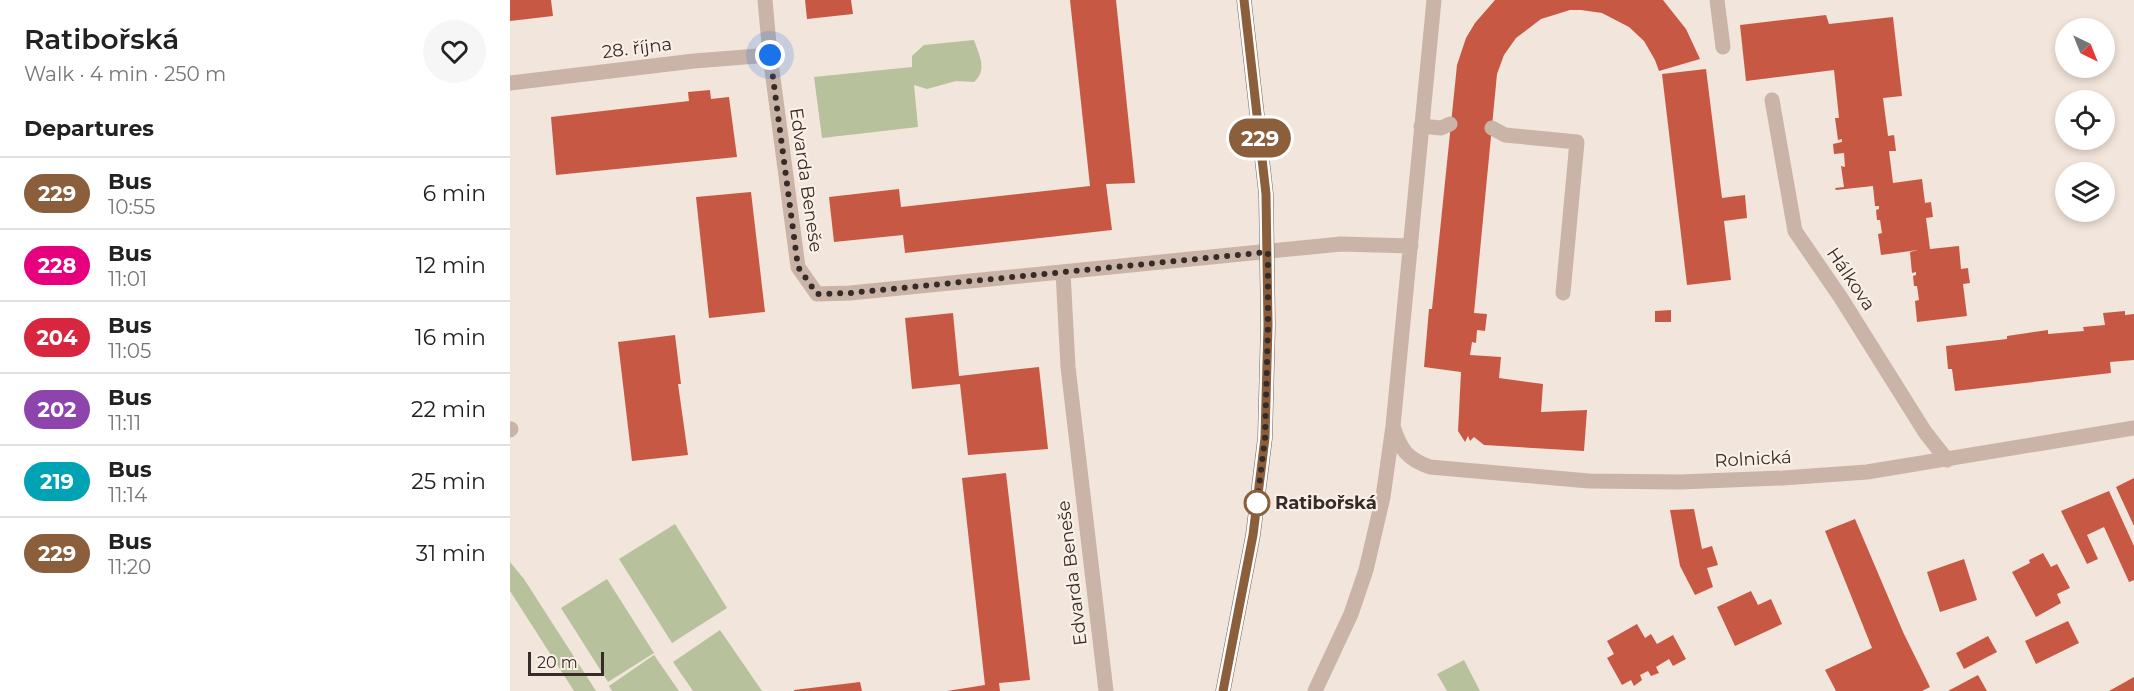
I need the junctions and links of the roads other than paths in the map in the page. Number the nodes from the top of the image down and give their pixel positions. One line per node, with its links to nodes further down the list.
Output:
1 (765, 0): 6 (street, Edvarda Beneše)
2 (1244, 0): 13 (main road)
3 (1434, 0): 9 (street)
4 (1717, 0): 5 (street)
5 (1724, 47)
6 (770, 55): 7 (street, 28. října); 14 (street, Edvarda Beneše)
7 (510, 83)
8 (1772, 100): 18 (street, Hálkova)
9 (1421, 126): 10 (street); 12 (street)
10 (1447, 130)
11 (1496, 134): 15 (street)
12 (1410, 246): 13 (street); 16 (street)
13 (1268, 252): 14 (street, Edvarda Beneše); 20 (main road)
14 (1063, 272): 19 (street, Edvarda Beneše)
15 (1563, 293)
16 (1393, 426): 18 (street, Rolnická); 21 (street)
17 (2134, 428): 18 (street, Rolnická)
18 (1947, 460)
19 (1106, 691)
20 (1223, 691)
21 (1315, 691)

